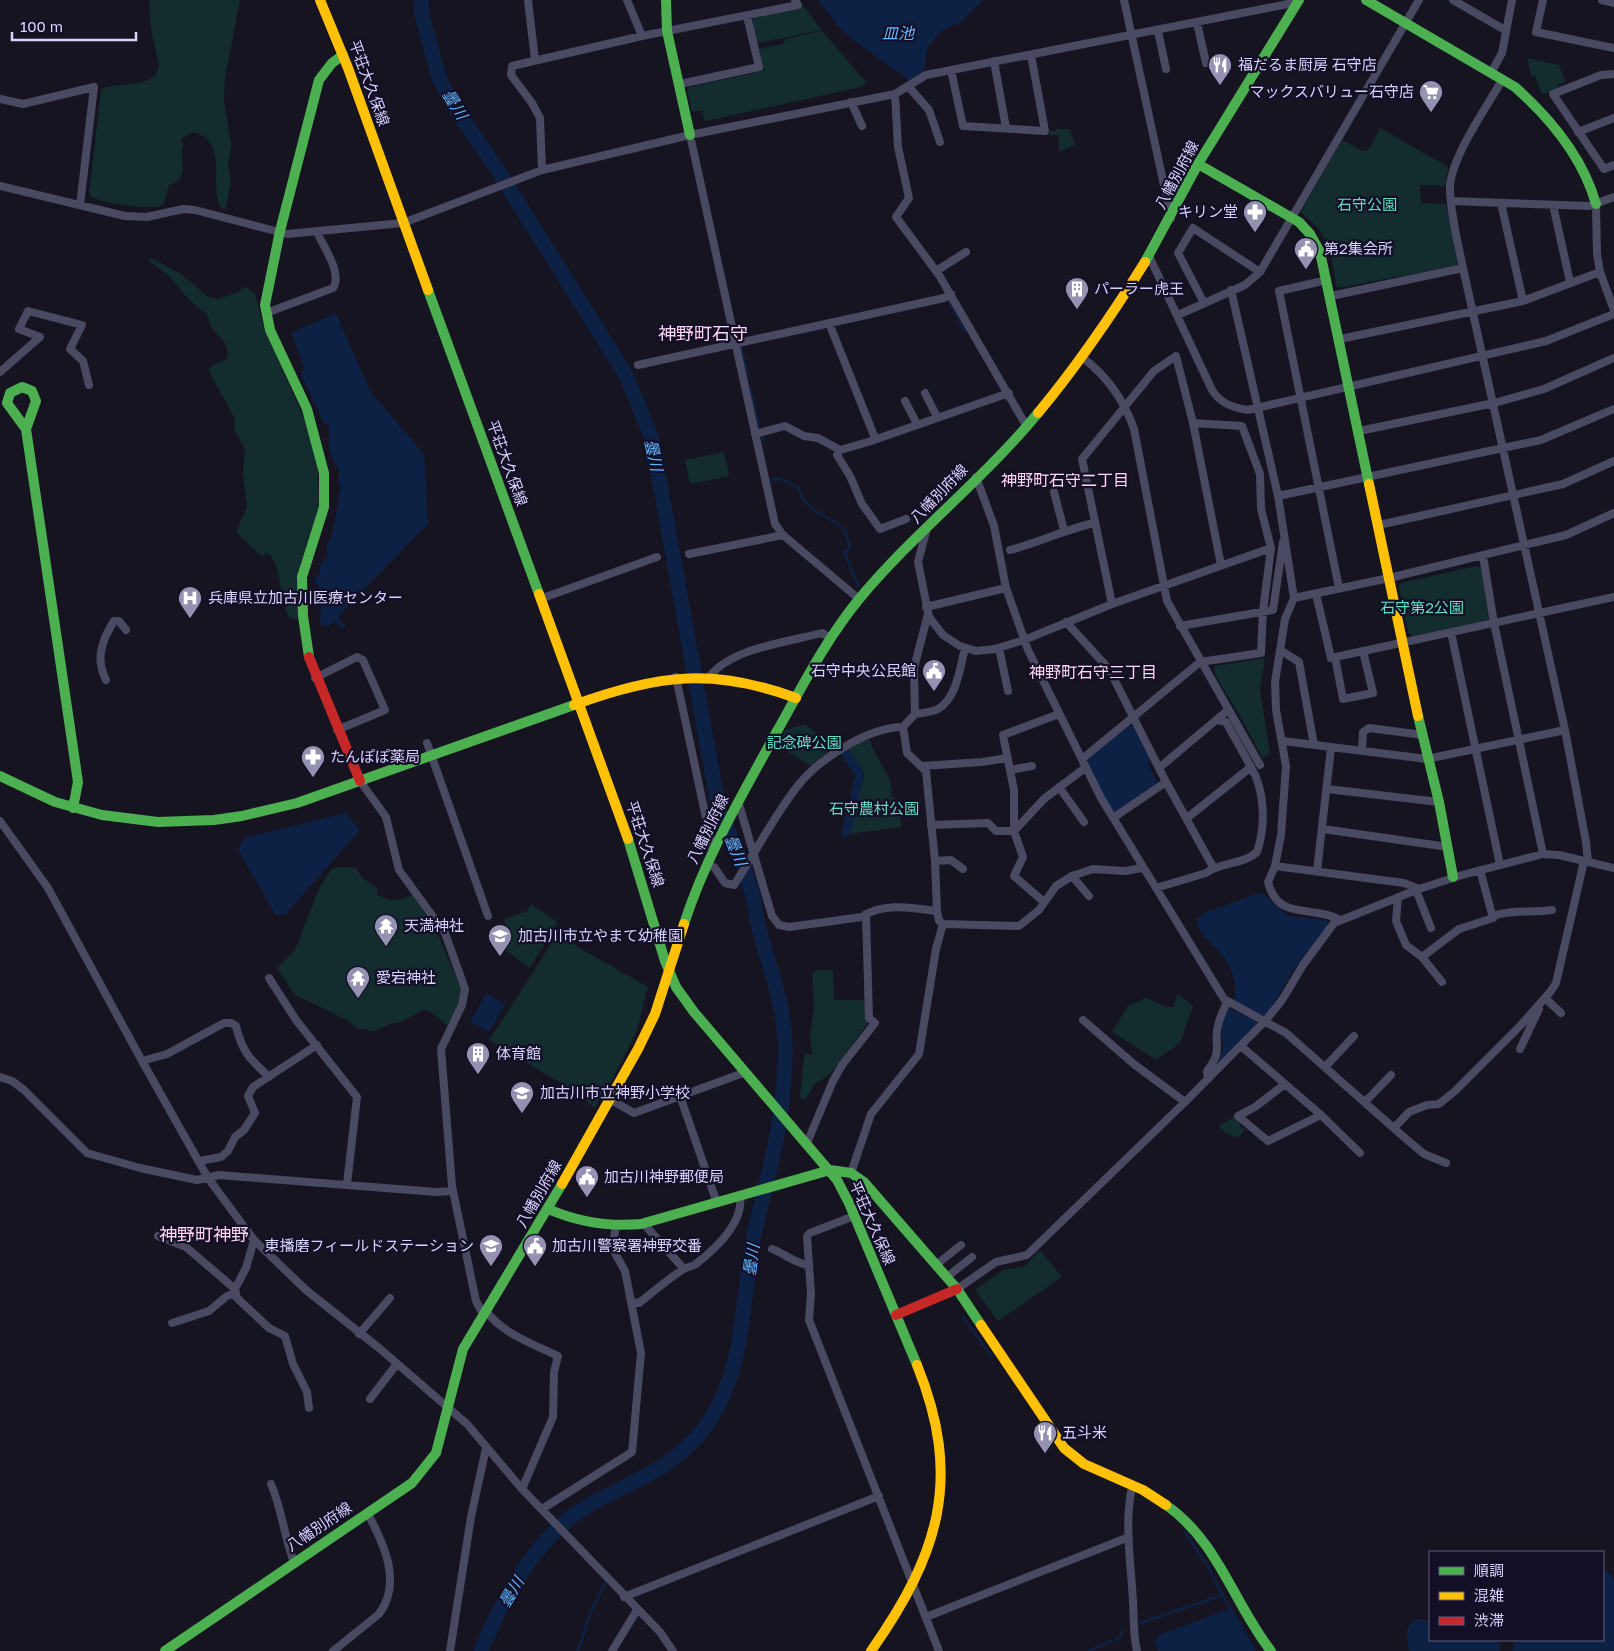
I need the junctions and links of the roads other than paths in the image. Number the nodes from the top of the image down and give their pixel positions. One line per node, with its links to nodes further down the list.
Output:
1 (320, 0): 24 (street, 平荘大久保線)
2 (528, 0): 26 (street)
3 (627, 0): 21 (street)
4 (666, 0): 19 (street)
5 (795, 0): 15 (street)
6 (1124, 0): 22 (street)
7 (1366, 0): 17 (street)
8 (1419, 0): 17 (street)
9 (1453, 0): 18 (street)
10 (1512, 0): 18 (street)
11 (1542, 0): 23 (street)
12 (1602, 0): 14 (street)
13 (1298, 1): 16 (street); 45 (street, 八幡別府線)
14 (1614, 3)
15 (747, 16): 19 (street); 34 (street)
16 (1197, 23): 20 (street); 28 (street)
17 (1406, 23): 31 (street); 56 (street)
18 (1505, 30): 31 (street)
19 (668, 31): 21 (street); 34 (street)
20 (1158, 31): 22 (street); 29 (street)
21 (642, 36): 26 (street)
22 (1131, 36): 25 (street); 55 (street)
23 (1614, 48)
24 (343, 55): 57 (street, 平荘大久保線); 58 (street)
25 (1032, 55): 27 (street); 41 (street)
26 (535, 60): 47 (street)
27 (994, 61): 30 (street); 41 (street)
28 (1206, 63)
29 (1166, 69)
30 (951, 70): 35 (street); 41 (street)
31 (1490, 73): 33 (street)
32 (1614, 74): 42 (street)
33 (1502, 80): 50 (street); 52 (street)
34 (680, 84): 43 (street)
35 (908, 86): 36 (street); 44 (street)
36 (895, 94): 38 (street); 63 (street)
37 (0, 99): 53 (street)
38 (851, 102): 40 (street); 43 (street)
39 (1614, 118): 42 (street)
40 (862, 126)
41 (1006, 128)
42 (1578, 132): 46 (street)
43 (690, 135): 47 (street); 80 (street)
44 (940, 142)
45 (1198, 164): 55 (street, 八幡別府線); 56 (street)
46 (1614, 166)
47 (542, 170): 57 (street)
48 (0, 186): 53 (street)
49 (1614, 197): 52 (street)
50 (1451, 201): 51 (street); 62 (street)
51 (1501, 203): 54 (street); 71 (street)
52 (1596, 204): 54 (street); 65 (street)
53 (80, 205): 58 (street)
54 (1553, 205): 67 (street)
55 (1171, 218): 61 (street, 八幡別府線)
56 (1292, 218): 64 (street); 66 (street)
57 (403, 223): 59 (street); 135 (street, 平荘大久保線)
58 (280, 231): 59 (street); 74 (street)
59 (317, 232): 74 (street)
60 (966, 252): 63 (street)
61 (1149, 256): 77 (street); 82 (street, 八幡別府線)
62 (1464, 268): 70 (street); 75 (street)
63 (936, 271): 69 (street)
64 (1260, 272): 68 (street); 72 (street)
65 (1600, 272): 67 (street); 73 (street)
66 (1327, 280): 70 (street); 90 (street)
67 (1570, 282): 71 (street)
68 (1231, 290): 72 (street); 94 (street)
69 (951, 294): 78 (street); 89 (street)
70 (1331, 296): 79 (street)
71 (1524, 301): 75 (street)
72 (1204, 303): 77 (street)
73 (1614, 310)
74 (266, 313): 157 (street)
75 (1474, 313): 79 (street); 81 (street)
76 (1614, 314): 81 (street)
77 (1178, 315): 94 (street)
78 (829, 323): 80 (street); 103 (street)
79 (1340, 339): 87 (street)
80 (737, 344): 84 (street); 102 (street)
81 (1484, 356): 87 (street); 92 (street)
82 (1083, 358): 93 (street); 99 (street, 八幡別府線)
83 (1614, 358): 92 (street)
84 (638, 365)
85 (0, 372): 86 (street)
86 (89, 385)
87 (1350, 388): 90 (street); 101 (street)
88 (925, 393): 96 (street)
89 (1009, 393): 96 (street); 99 (street)
90 (1302, 399): 94 (street); 109 (street)
91 (905, 401): 98 (street)
92 (1494, 403): 101 (street); 104 (street)
93 (1126, 406): 97 (street); 115 (street); 129 (street)
94 (1258, 408): 112 (street)
95 (1614, 409): 104 (street)
96 (937, 417): 98 (street)
97 (1193, 422): 122 (street); 127 (street)
98 (917, 424): 103 (street)
99 (1027, 427): 107 (street, 八幡別府線)
100 (26, 429): 196 (street)
101 (1359, 431): 108 (street)
102 (755, 434): 105 (street); 120 (street)
103 (876, 438): 105 (street)
104 (1503, 449): 108 (street); 111 (street)
105 (840, 450): 114 (street)
106 (1614, 461): 111 (street)
107 (976, 477): 117 (street, 八幡別府線); 130 (street)
108 (1368, 478): 109 (street); 116 (street)
109 (1320, 488): 112 (street); 131 (street)
110 (1054, 492): 118 (street)
111 (1514, 494): 116 (street); 121 (street)
112 (1278, 496): 119 (street)
113 (1614, 513): 121 (street)
114 (906, 518)
115 (1094, 523): 118 (street); 137 (street)
116 (1379, 525): 128 (street)
117 (928, 527): 136 (street, 八幡別府線); 138 (street)
118 (1064, 530): 123 (street)
119 (1284, 533): 134 (street); 139 (street)
120 (783, 535): 124 (street); 136 (street)
121 (1524, 545): 125 (street); 140 (street)
122 (1270, 548): 127 (street); 139 (street)
123 (1010, 550)
124 (688, 554)
125 (1483, 556): 128 (street); 142 (street)
126 (657, 557): 135 (street)
127 (1221, 565): 129 (street)
128 (1389, 578): 131 (street); 148 (street)
129 (1165, 586): 137 (street); 143 (street)
130 (1006, 588): 138 (street); 147 (street)
131 (1339, 588): 132 (street)
132 (1316, 594): 134 (street); 153 (street)
133 (1614, 597): 140 (street)
134 (1294, 598): 151 (street)
135 (540, 599): 161 (street, 平荘大久保線)
136 (859, 599): 146 (street, 八幡別府線)
137 (1112, 604): 141 (street)
138 (927, 611): 149 (street); 163 (street)
139 (1263, 611): 143 (street); 154 (street)
140 (1538, 613): 142 (street); 169 (street)
141 (1066, 622): 147 (street); 165 (street)
142 (1494, 623): 145 (street); 171 (street)
143 (1180, 626): 154 (street)
144 (126, 630): 158 (street)
145 (1451, 632): 148 (street); 176 (street)
146 (830, 638): 155 (street); 160 (street, 八幡別府線)
147 (1024, 640): 150 (street); 164 (street)
148 (1403, 643): 152 (street); 170 (street)
149 (965, 648): 150 (street); 163 (street)
150 (999, 648): 159 (street)
151 (1280, 650): 172 (street); 174 (street)
152 (1363, 651): 153 (street); 153 (street)
153 (1334, 657)
154 (1200, 662): 162 (street); 165 (street)
155 (710, 676): 156 (street); 160 (street)
156 (676, 677): 161 (street); 205 (street)
157 (315, 678): 168 (street); 168 (street)
158 (106, 680)
159 (1008, 692)
160 (796, 698): 194 (street, 八幡別府線)
161 (578, 704): 178 (street); 235 (street, 平荘大久保線)
162 (1228, 710): 166 (street); 182 (street)
163 (915, 714): 167 (street)
164 (1059, 714): 179 (street); 180 (street)
165 (1133, 717): 180 (street); 187 (street)
166 (1218, 720): 185 (street); 187 (street)
167 (903, 727): 183 (street); 206 (street)
168 (337, 730): 190 (street)
169 (1564, 730): 171 (street); 209 (street)
170 (1423, 734): 177 (street); 181 (street)
171 (1519, 740): 176 (street); 207 (street)
172 (1283, 741): 174 (street); 212 (street)
173 (427, 743): 178 (street)
174 (1314, 745): 175 (street)
175 (1331, 748): 177 (street); 193 (street)
176 (1475, 749): 181 (street); 211 (street)
177 (1362, 751): 181 (street)
178 (431, 755): 190 (street); 229 (street)
179 (1008, 758): 183 (street); 188 (street)
180 (1082, 758): 186 (street)
181 (1427, 759): 195 (street)
182 (1260, 765)
183 (922, 766): 201 (street)
184 (1032, 766): 188 (street)
185 (1251, 767): 198 (street); 213 (street)
186 (1085, 768): 192 (street); 197 (street)
187 (1159, 768): 191 (street)
188 (1010, 770): 203 (street)
189 (0, 776): 196 (street)
190 (360, 781): 196 (street); 273 (street)
191 (1166, 782): 197 (street); 198 (street)
192 (1059, 787): 200 (street); 203 (street)
193 (1327, 789): 195 (street); 202 (street)
194 (738, 802): 205 (street, 八幡別府線); 206 (street)
195 (1439, 802): 204 (street)
196 (73, 808)
197 (1113, 818): 214 (street)
198 (1187, 818): 213 (street)
199 (0, 821): 249 (street)
200 (1084, 822)
201 (932, 824): 203 (street); 208 (street)
202 (1324, 829): 204 (street); 218 (street)
203 (1014, 831): 225 (street)
204 (1448, 847): 220 (street)
205 (714, 851): 210 (street, 八幡別府線)
206 (754, 854): 210 (street); 228 (street)
207 (1544, 854): 209 (street); 211 (street)
208 (935, 861): 216 (street); 227 (street)
209 (1586, 862): 215 (street); 240 (street)
210 (707, 865): 235 (street, 八幡別府線)
211 (1500, 865): 217 (street)
212 (1275, 866): 218 (street); 231 (street)
213 (1213, 867): 221 (street)
214 (1142, 868): 219 (street); 221 (street)
215 (1614, 868)
216 (963, 869)
217 (1480, 870): 220 (street); 230 (street)
218 (1317, 871): 222 (street)
219 (1072, 876): 223 (street); 225 (street)
220 (1453, 878): 222 (street)
221 (1156, 888): 241 (street)
222 (1417, 889): 224 (street); 233 (street)
223 (1089, 896)
224 (1398, 897): 231 (street); 234 (street)
225 (1044, 902): 232 (street)
226 (1552, 910): 230 (street)
227 (937, 911): 228 (street); 232 (street)
228 (866, 914): 263 (street)
229 (488, 916)
230 (1493, 916): 234 (street)
231 (1340, 920): 244 (street)
232 (943, 924): 270 (street)
233 (1431, 928)
234 (1422, 957): 237 (street)
235 (670, 974): 251 (street, 平荘大久保線); 258 (street, 八幡別府線)
236 (269, 978): 239 (street)
237 (1442, 982)
238 (284, 984): 239 (street)
239 (276, 989): 246 (street)
240 (1543, 1000): 242 (street); 248 (street); 262 (street)
241 (1227, 1002): 244 (street); 255 (street)
242 (1561, 1013)
243 (1083, 1020): 259 (street)
244 (1265, 1021): 247 (street); 250 (street)
245 (1354, 1036): 250 (street)
246 (317, 1045): 254 (street); 272 (street)
247 (1241, 1046): 255 (street); 256 (street)
248 (1520, 1049)
249 (142, 1061): 254 (street); 267 (street)
250 (1326, 1066): 260 (street)
251 (746, 1072): 257 (street); 263 (street, 平荘大久保線)
252 (1391, 1075): 260 (street)
253 (0, 1077): 271 (street)
254 (269, 1077): 267 (street)
255 (1208, 1079): 259 (street)
256 (1285, 1084): 261 (street); 261 (street)
257 (680, 1096): 258 (street); 275 (street)
258 (610, 1100): 276 (street, 八幡別府線)
259 (1185, 1102): 289 (street)
260 (1365, 1102): 262 (street)
261 (1321, 1114): 264 (street)
262 (1395, 1127): 268 (street)
263 (806, 1141): 269 (street, 平荘大久保線)
264 (1349, 1142): 265 (street); 266 (street)
265 (1342, 1148)
266 (1360, 1153)
267 (199, 1161): 271 (street)
268 (1446, 1163)
269 (830, 1170): 270 (street); 274 (street); 277 (street, 平荘大久保線)
270 (851, 1173): 286 (street)
271 (208, 1178): 272 (street); 281 (street)
272 (347, 1184): 273 (street)
273 (453, 1191): 293 (street)
274 (743, 1195): 275 (street); 287 (street)
275 (717, 1203): 278 (street)
276 (548, 1209): 279 (street); 293 (street, 八幡別府線)
277 (854, 1216): 285 (street); 294 (street, 平荘大久保線)
278 (644, 1224): 279 (street); 287 (street)
279 (616, 1226): 292 (street)
280 (158, 1236): 290 (street)
281 (254, 1240): 290 (street); 296 (street)
282 (961, 1245): 286 (street)
283 (772, 1249): 285 (street)
284 (972, 1257): 288 (street)
285 (809, 1265): 305 (street)
286 (936, 1265): 288 (street)
287 (684, 1269): 292 (street)
288 (947, 1277): 289 (street)
289 (957, 1290): 294 (street); 303 (street)
290 (236, 1291): 295 (street); 299 (street)
291 (390, 1298): 296 (street)
292 (631, 1302): 307 (street)
293 (484, 1312): 300 (street, 八幡別府線); 304 (street)
294 (896, 1315): 310 (street, 平荘大久保線)
295 (172, 1323)
296 (359, 1334): 297 (street)
297 (396, 1365): 298 (street); 300 (street)
298 (370, 1399)
299 (309, 1408)
300 (448, 1409): 301 (street); 306 (street, 八幡別府線)
301 (486, 1448): 304 (street); 316 (street)
302 (271, 1484): 309 (street)
303 (1132, 1487): 308 (street); 322 (street)
304 (522, 1489): 307 (street)
305 (879, 1496): 310 (street); 311 (street)
306 (367, 1512): 309 (street, 八幡別府線); 315 (street)
307 (544, 1512): 311 (street)
308 (1129, 1538): 313 (street); 321 (street)
309 (294, 1562): 314 (street, 八幡別府線)
310 (914, 1584): 313 (street); 319 (street, 平荘大久保線)
311 (624, 1597): 312 (street)
312 (637, 1610): 317 (street); 318 (street)
313 (926, 1617): 320 (street)
314 (165, 1651)
315 (333, 1651)
316 (450, 1651)
317 (612, 1651)
318 (673, 1651)
319 (871, 1651)
320 (940, 1651)
321 (1137, 1651)
322 (1271, 1651)

